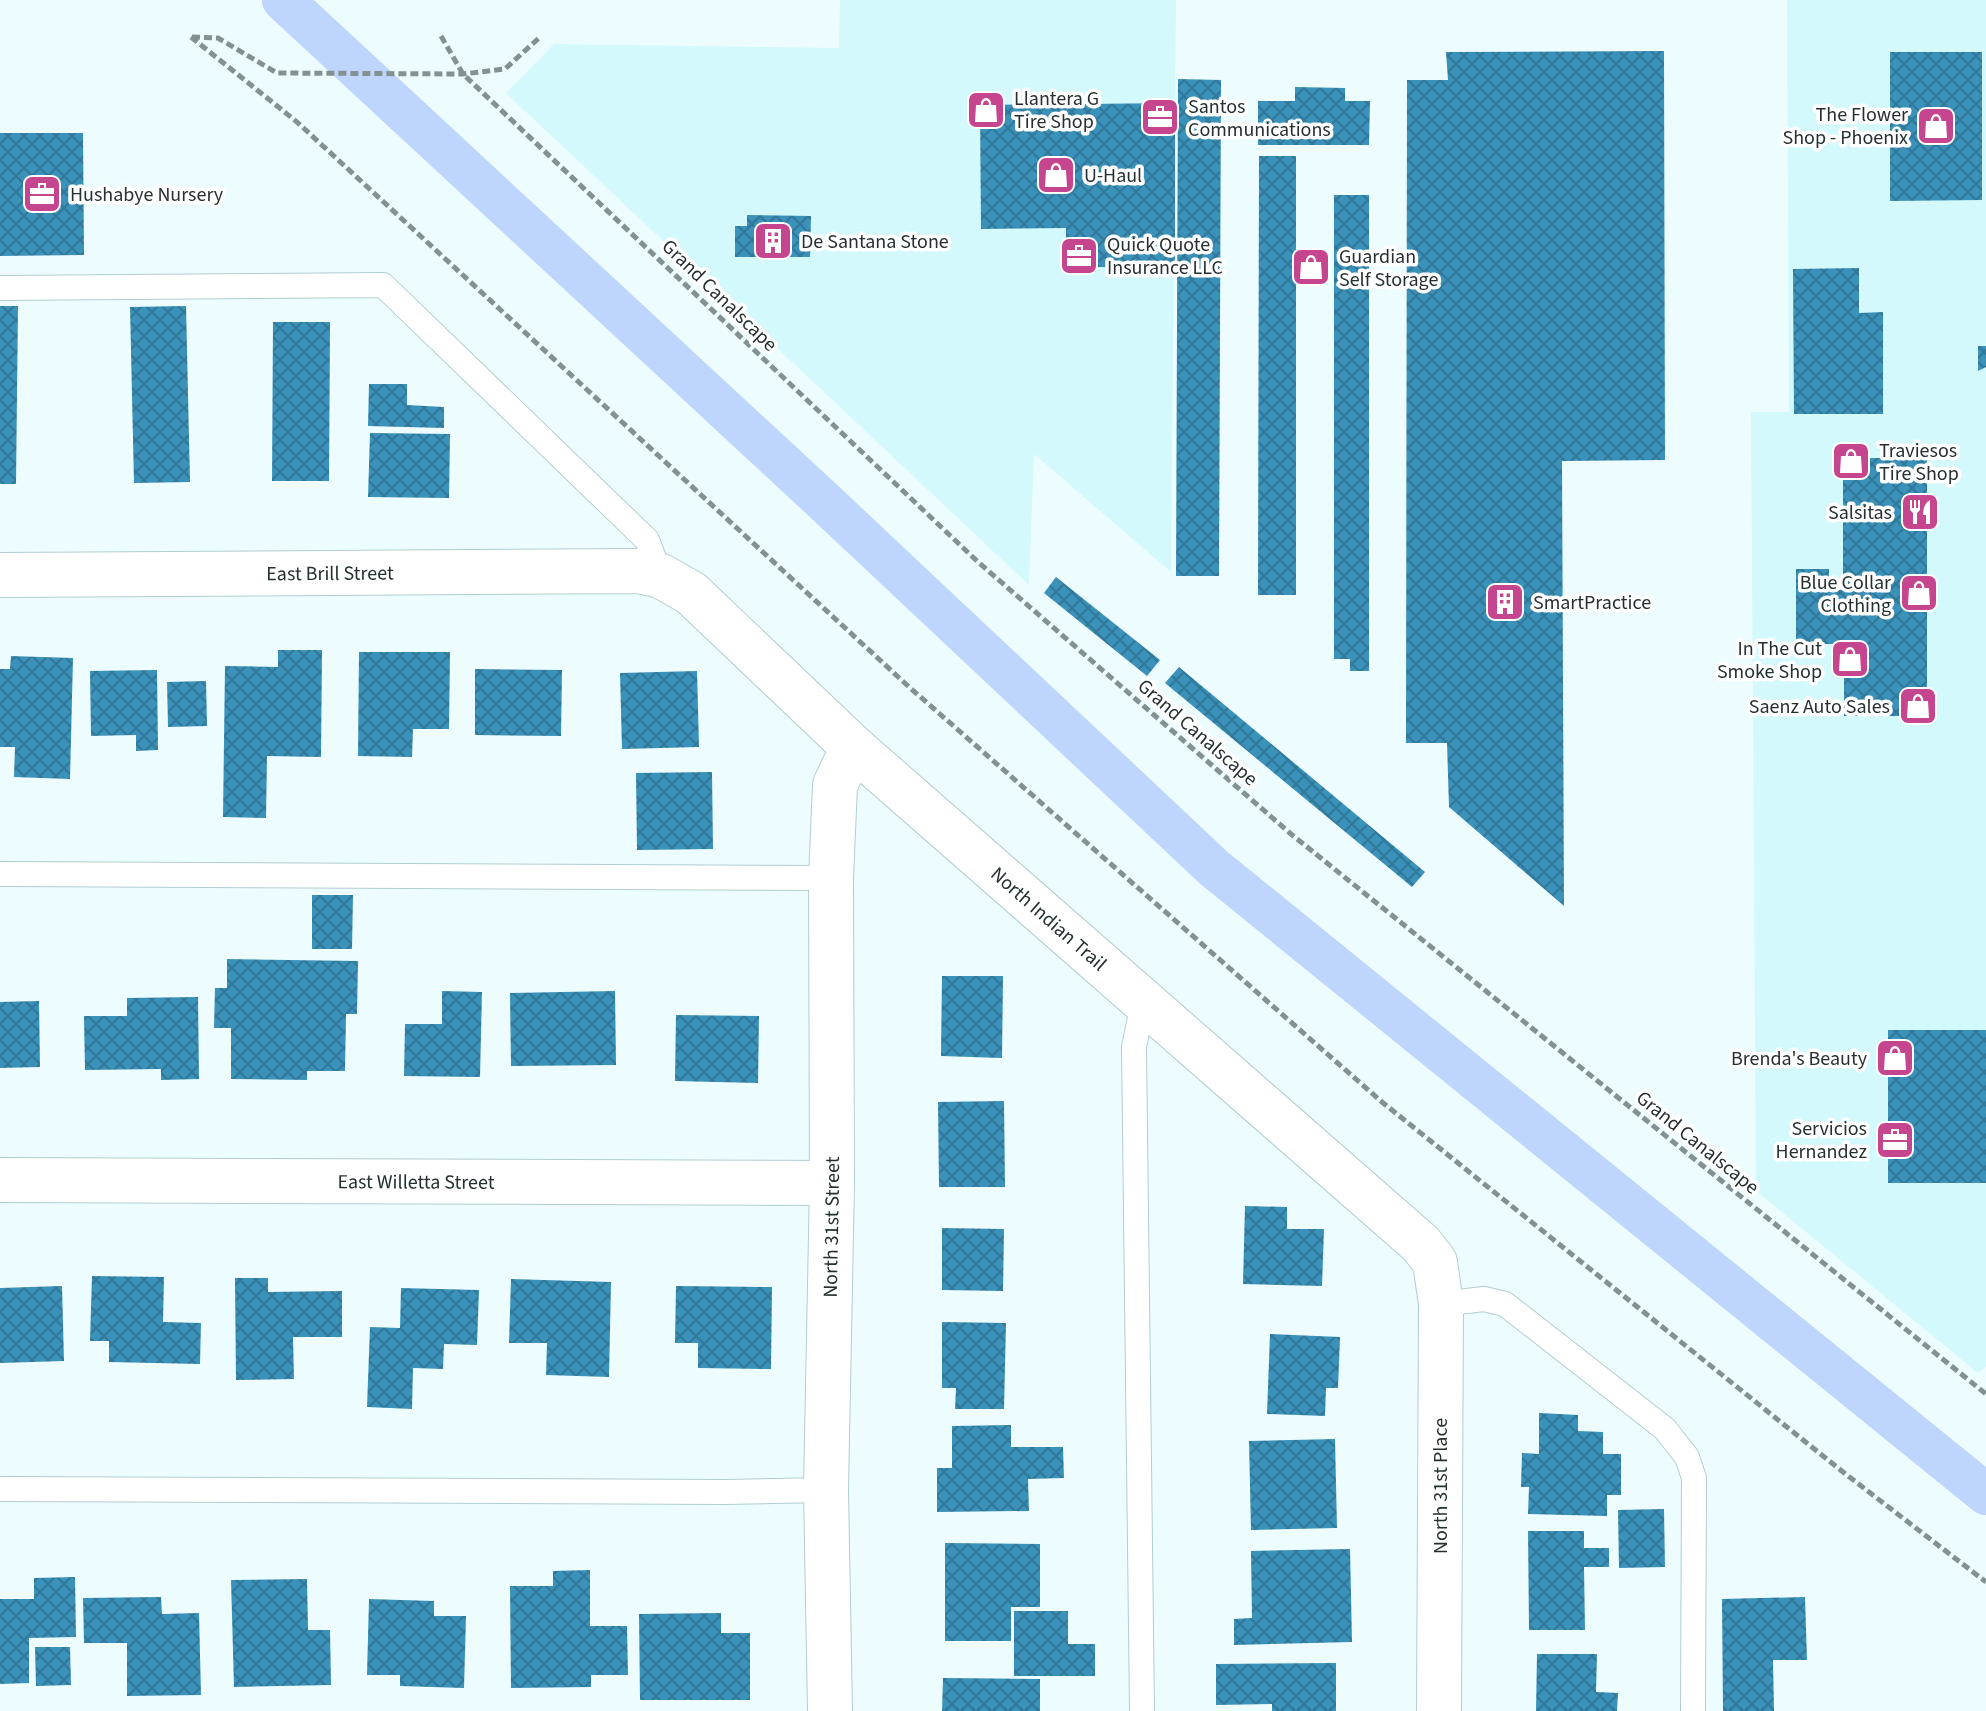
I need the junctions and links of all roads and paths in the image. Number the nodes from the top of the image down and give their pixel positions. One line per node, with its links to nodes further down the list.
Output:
1 (441, 36): 3 (path, Grand Canalscape)
2 (540, 37): 3 (path)
3 (463, 74): 14 (path, Grand Canalscape); 17 (path)
4 (0, 288): 6 (lane)
5 (0, 575): 6 (street, East Brill Street)
6 (661, 576): 7 (street, North Indian Trail)
7 (853, 747): 9 (street, North 31st Street); 10 (street, North Indian Trail)
8 (0, 874): 9 (lane)
9 (831, 878): 12 (street, North 31st Street)
10 (1143, 1003): 13 (street, North Indian Trail); 19 (lane)
11 (0, 1180): 12 (street, East Willetta Street)
12 (832, 1183): 16 (street, North 31st Street)
13 (1438, 1283): 20 (street, North 31st Place); 21 (lane)
14 (1986, 1394)
15 (0, 1489): 16 (lane)
16 (826, 1490): 18 (street, North 31st Street)
17 (1986, 1582)
18 (830, 1711)
19 (1142, 1711)
20 (1439, 1711)
21 (1693, 1711)

